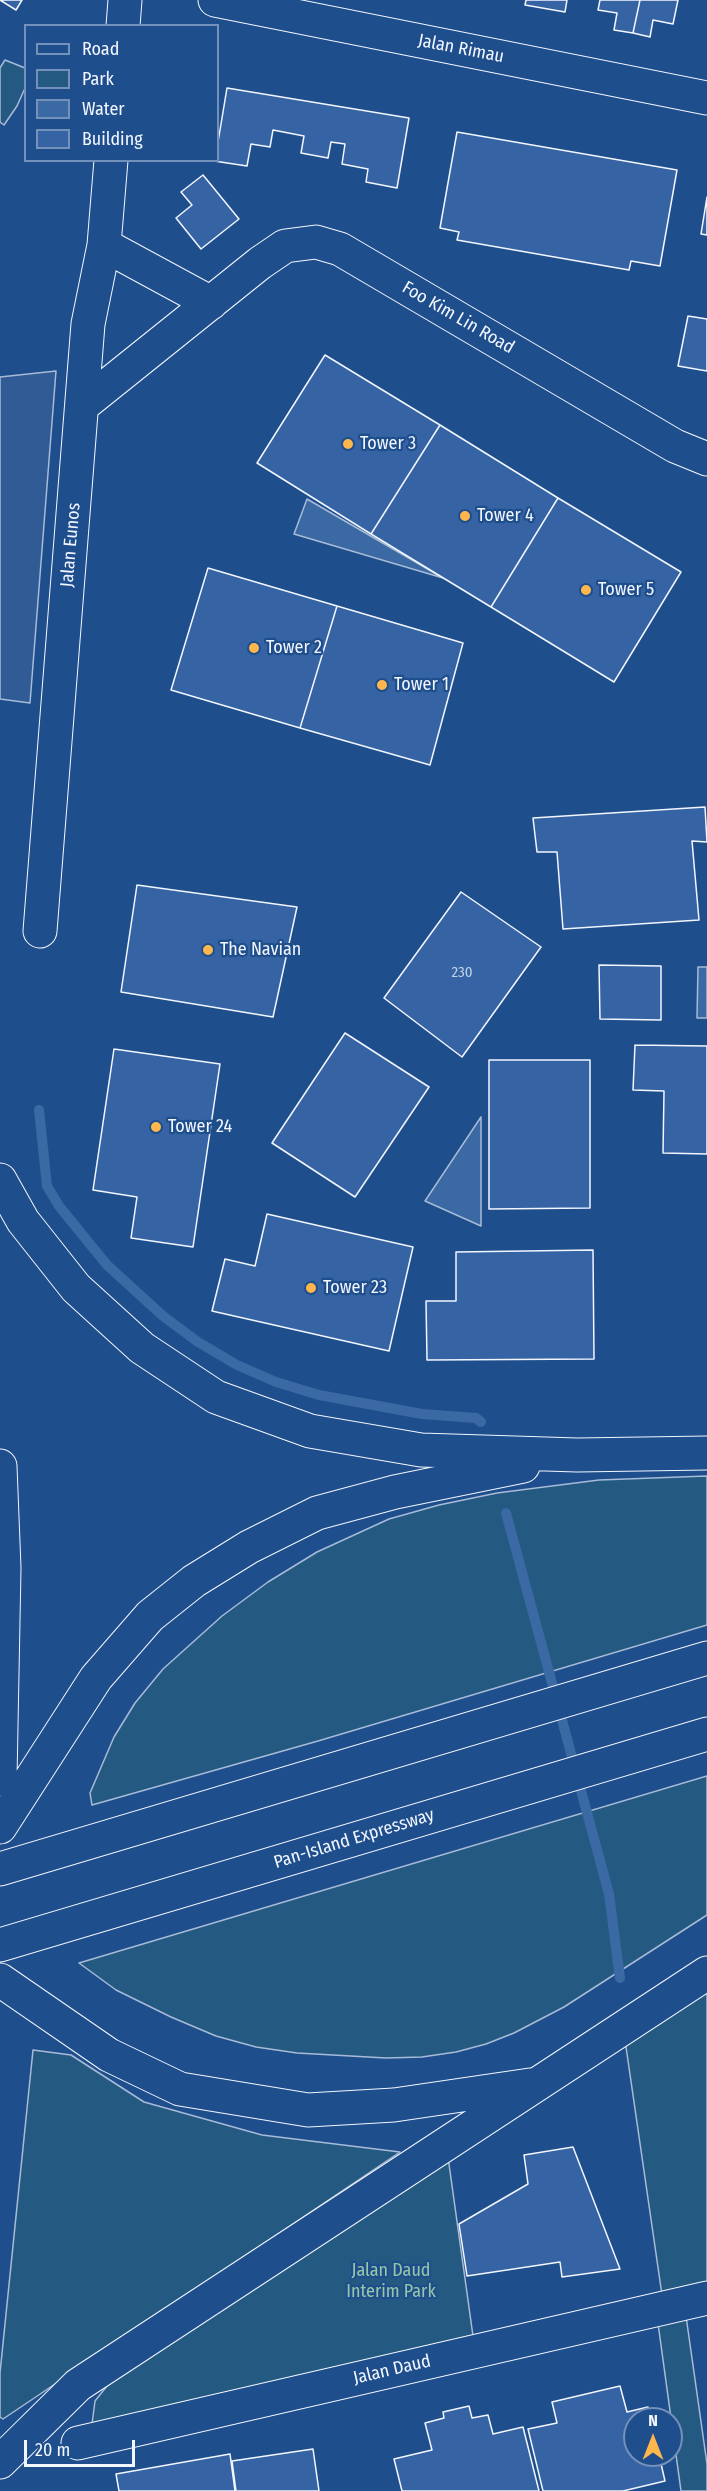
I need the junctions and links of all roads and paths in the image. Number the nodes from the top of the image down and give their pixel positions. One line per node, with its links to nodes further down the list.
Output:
1 (125, 0): 3 (main road)
2 (215, 0): 4 (main road, Jalan Rimau)
3 (123, 24)
4 (707, 98)
5 (111, 162): 6 (main road, Jalan Eunos)
6 (104, 245): 7 (main road); 8 (main road, Jalan Eunos)
7 (211, 303): 8 (main road, Foo Kim Lin Road); 9 (main road, Foo Kim Lin Road)
8 (83, 405): 10 (main road, Jalan Eunos)
9 (707, 459)
10 (40, 931)
11 (0, 1180): 13 (main road)
12 (707, 1453): 13 (main road)
13 (578, 1455): 19 (main road)
14 (0, 1466): 16 (main road)
15 (707, 1658): 20 (main road)
16 (1, 1692): 18 (main road)
17 (707, 1734): 21 (main road, Pan-Island Expressway)
18 (0, 1779)
19 (0, 1827)
20 (0, 1869)
21 (0, 1945)
22 (707, 1973): 24 (main road)
23 (0, 1980): 24 (main road)
24 (540, 2083): 27 (main road)
25 (707, 2298): 26 (main road, Jalan Daud)
26 (78, 2443)
27 (0, 2462)

